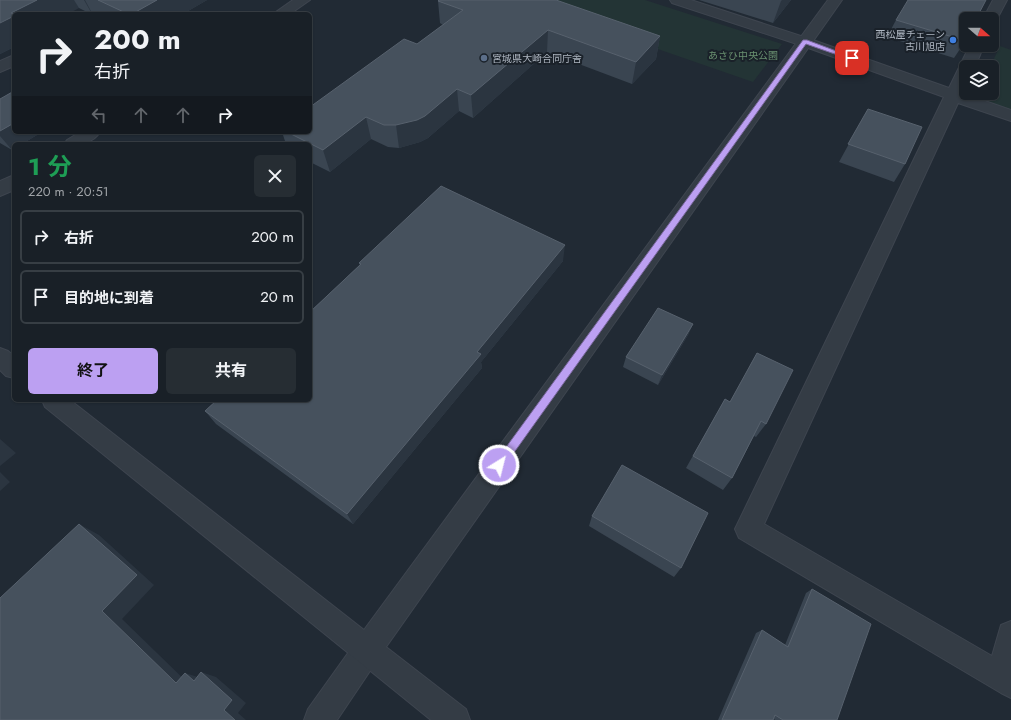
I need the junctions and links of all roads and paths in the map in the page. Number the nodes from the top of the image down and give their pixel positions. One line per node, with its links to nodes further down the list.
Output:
1 (303, 0): 5 (street)
2 (677, 0): 7 (street)
3 (835, 0): 7 (street)
4 (1000, 0): 6 (street)
5 (283, 12)
6 (994, 12)
7 (805, 42): 11 (street); 21 (street)
8 (12, 61): 9 (street)
9 (0, 67)
10 (959, 83): 11 (street)
11 (953, 95): 12 (street); 22 (street)
12 (1011, 116)
13 (89, 134): 14 (street)
14 (76, 142)
15 (12, 182): 16 (street)
16 (0, 190)
17 (0, 357): 18 (street)
18 (12, 366)
19 (56, 402): 21 (street)
20 (1011, 635): 22 (street)
21 (368, 650): 23 (street); 24 (street)
22 (1006, 680)
23 (319, 720)
24 (454, 720)

